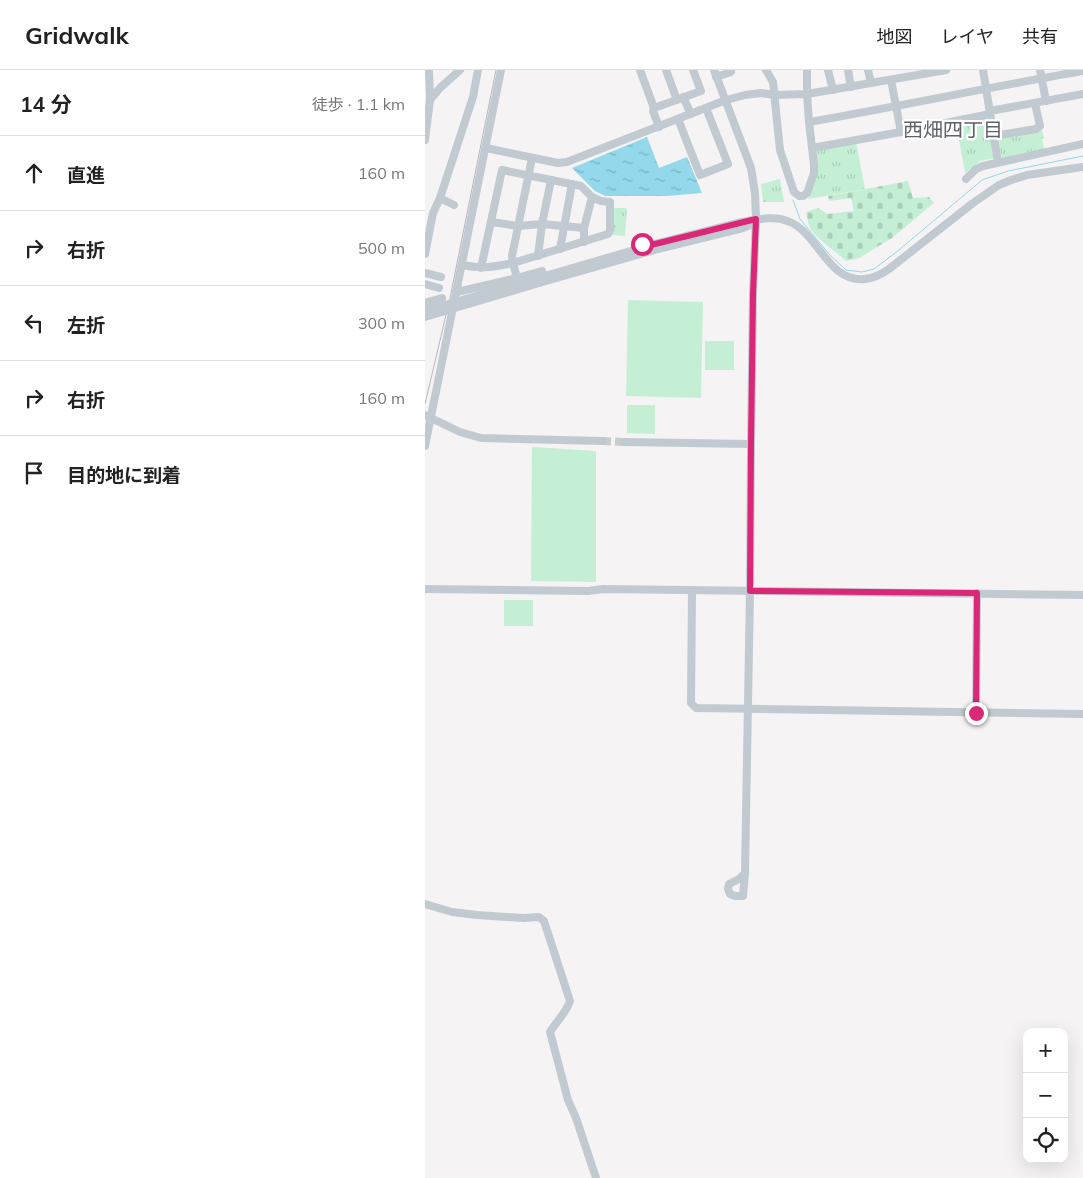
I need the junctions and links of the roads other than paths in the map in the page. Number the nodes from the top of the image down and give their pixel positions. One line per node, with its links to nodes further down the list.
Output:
1 (429, 70): 29 (street)
2 (461, 70): 29 (street)
3 (478, 70): 55 (street)
4 (501, 70): 45 (street)
5 (640, 70): 34 (street)
6 (666, 70): 28 (street)
7 (693, 70): 28 (street)
8 (731, 70): 18 (street)
9 (766, 70): 27 (street)
10 (807, 70): 25 (street)
11 (828, 70): 24 (street)
12 (848, 70): 22 (street)
13 (868, 70): 21 (street)
14 (946, 70): 17 (street)
15 (983, 70): 23 (street)
16 (1083, 71): 19 (street)
17 (913, 73): 20 (street)
18 (715, 74): 30 (street)
19 (1041, 74): 23 (street); 31 (street)
20 (891, 80): 21 (street); 33 (street)
21 (871, 83): 22 (street)
22 (851, 87): 24 (street)
23 (986, 88): 33 (street); 36 (street)
24 (833, 90): 25 (street)
25 (807, 94): 27 (street); 39 (street)
26 (1083, 94): 31 (street)
27 (775, 95): 30 (street); 46 (street)
28 (681, 99): 34 (street); 37 (street)
29 (428, 100): 43 (street)
30 (726, 100): 35 (street); 57 (street)
31 (1046, 100): 32 (street)
32 (1035, 103): 36 (street); 42 (street)
33 (896, 107): 39 (street); 41 (street)
34 (654, 108): 40 (street)
35 (706, 108): 37 (street); 38 (street)
36 (990, 112): 41 (street); 42 (street)
37 (691, 114): 38 (street)
38 (677, 119): 40 (street)
39 (809, 122): 46 (street)
40 (659, 127): 47 (street)
41 (901, 132): 46 (street)
42 (994, 136): 48 (street)
43 (425, 140)
44 (1083, 144): 48 (street)
45 (486, 148): 47 (street); 69 (street)
46 (812, 148)
47 (532, 158): 50 (street)
48 (998, 162): 51 (street)
49 (1083, 167): 57 (street)
50 (528, 175): 52 (street); 58 (street); 60 (street)
51 (967, 179)
52 (551, 180): 53 (street); 59 (street)
53 (572, 184): 54 (street); 61 (street)
54 (592, 197): 62 (street); 63 (street)
55 (440, 198): 56 (street); 66 (street)
56 (454, 206)
57 (756, 219): 64 (street); 74 (street); 85 (street)
58 (491, 222): 60 (street); 70 (street)
59 (542, 224): 60 (street); 61 (street); 67 (street)
60 (518, 226): 68 (street)
61 (563, 226): 62 (street); 65 (street)
62 (584, 228): 63 (street)
63 (584, 242): 65 (street)
64 (655, 244): 73 (street); 74 (street)
65 (560, 249): 67 (street)
66 (425, 254)
67 (537, 256): 68 (street)
68 (513, 263): 70 (street); 73 (street)
69 (462, 265): 70 (street); 77 (street)
70 (481, 268)
71 (425, 273): 72 (street)
72 (441, 277)
73 (517, 278): 77 (street)
74 (538, 280): 80 (street, bridge); 81 (street, bridge)
75 (425, 284): 76 (street)
76 (439, 288)
77 (457, 292): 82 (street)
78 (442, 298): 79 (street)
79 (425, 303)
80 (425, 312)
81 (425, 318)
82 (428, 416): 83 (street); 86 (street)
83 (603, 441)
84 (624, 442): 85 (street)
85 (751, 444): 89 (street)
86 (425, 446)
87 (425, 590): 88 (street)
88 (692, 591): 89 (street); 92 (street)
89 (750, 591): 90 (street); 92 (street)
90 (977, 593): 91 (street); 93 (street)
91 (1083, 595)
92 (747, 709): 93 (street); 95 (street)
93 (976, 713): 94 (street)
94 (1083, 714)
95 (745, 874): 95 (street)
96 (425, 904): 97 (street)
97 (596, 1178)

